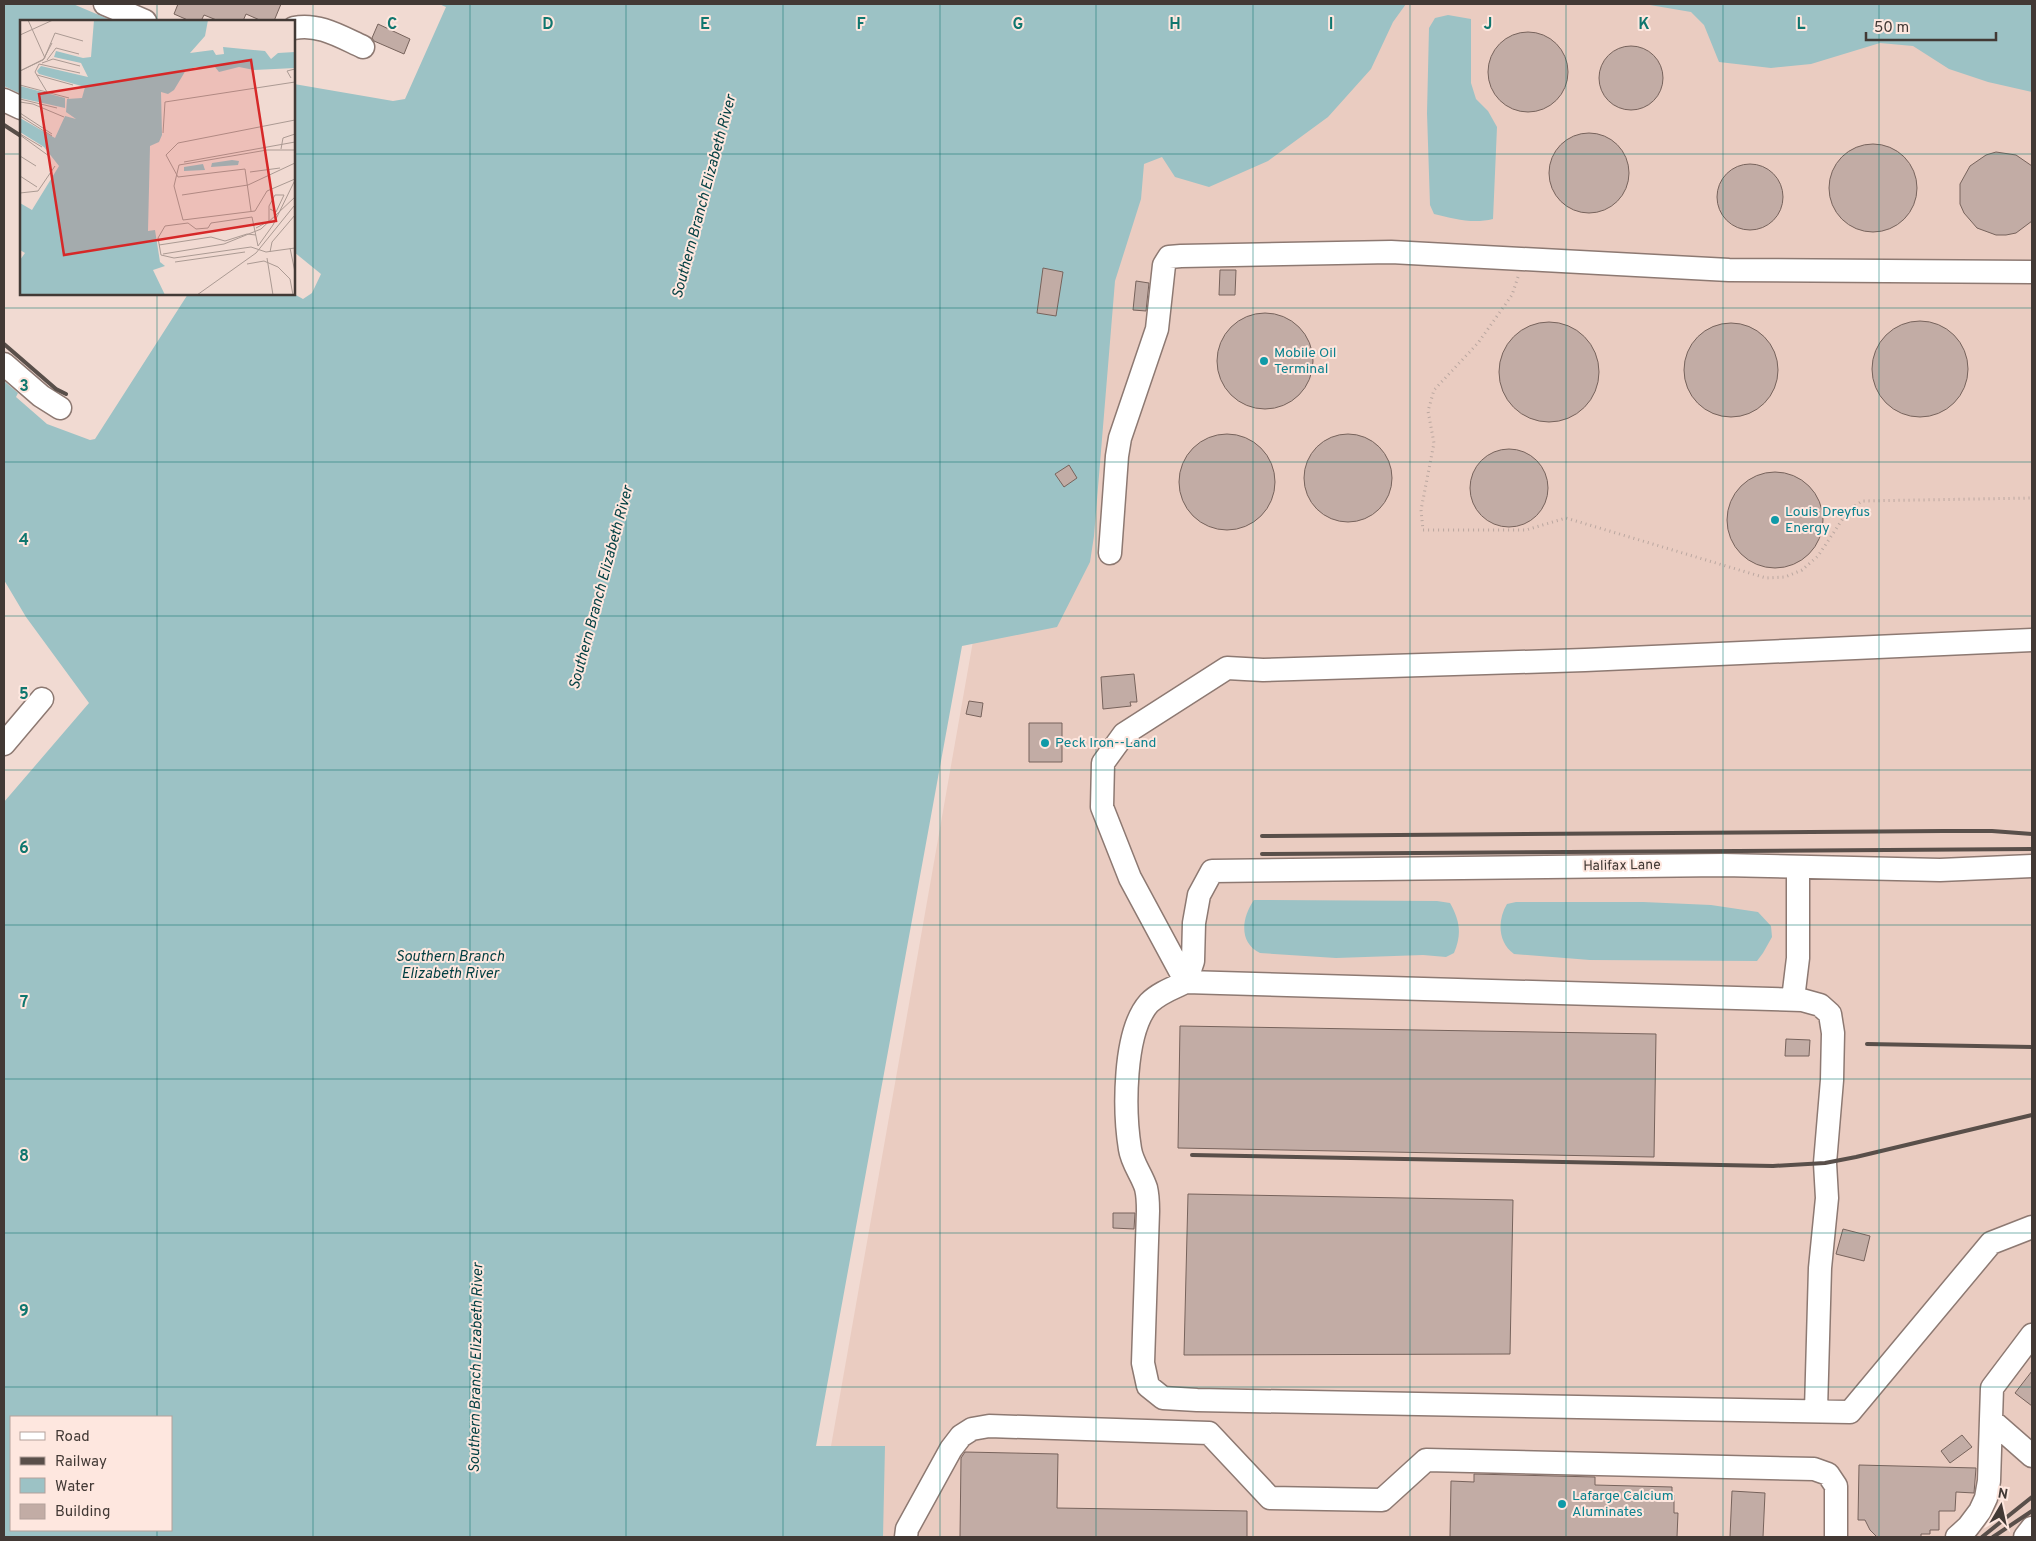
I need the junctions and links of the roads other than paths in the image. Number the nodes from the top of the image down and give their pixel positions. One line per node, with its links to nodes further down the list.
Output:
1 (105, 4): 2 (street)
2 (143, 20)
3 (295, 28): 4 (street)
4 (363, 47)
5 (4, 100): 6 (street)
6 (20, 108)
7 (2032, 272): 10 (street)
8 (4, 364): 9 (street)
9 (60, 408)
10 (1110, 553)
11 (2032, 640): 16 (street)
12 (42, 699): 13 (street)
13 (4, 744)
14 (2032, 866): 15 (street, Halifax Lane)
15 (1798, 867): 16 (street, Halifax Lane); 17 (street)
16 (1186, 982): 17 (street); 20 (street)
17 (1793, 999): 20 (street)
18 (2032, 1228): 20 (street)
19 (2032, 1335): 21 (street)
20 (1816, 1410)
21 (1991, 1420): 22 (street); 26 (street)
22 (2032, 1456)
23 (2032, 1528): 27 (street)
24 (906, 1537): 25 (street)
25 (1836, 1537)
26 (1956, 1537)
27 (2025, 1537)

